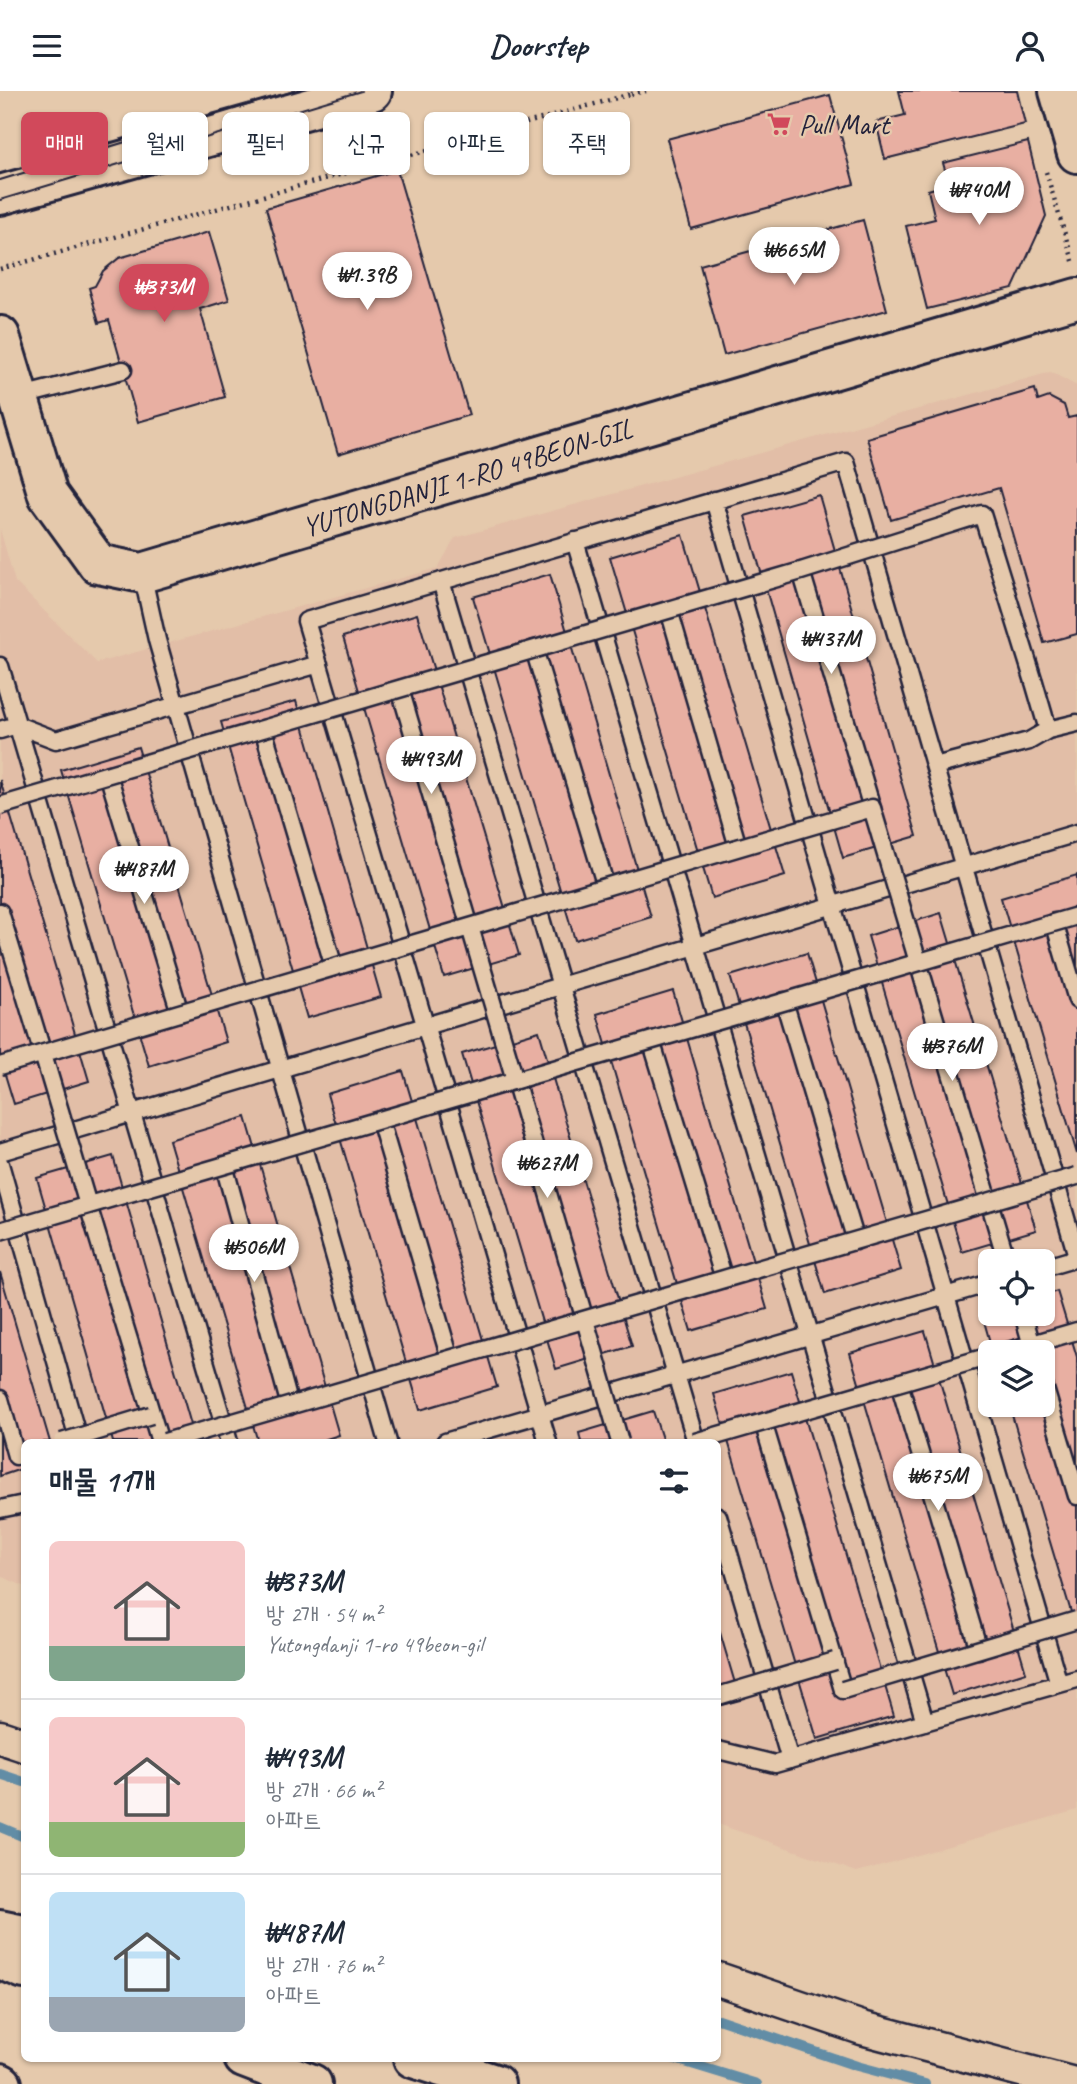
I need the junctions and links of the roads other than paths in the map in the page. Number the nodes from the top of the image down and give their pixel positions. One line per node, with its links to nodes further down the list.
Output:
1 (372, 91): 2 (street)
2 (0, 195)
3 (1077, 297): 10 (street, YUTONGDANJI 1-RO 49BEON-GIL)
4 (0, 336): 6 (street, YUTONGDANJI 1-RO 49BEON-GIL)
5 (123, 370): 6 (lane)
6 (18, 397): 10 (street, YUTONGDANJI 1-RO 49BEON-GIL)
7 (714, 500): 8 (lane); 23 (lane); 31 (lane)
8 (575, 541): 11 (lane); 36 (lane)
9 (802, 571): 12 (lane, bridge); 22 (lane, bridge); 26 (lane)
10 (142, 573): 17 (lane)
11 (441, 581): 14 (lane); 39 (lane)
12 (669, 610): 13 (lane, bridge); 28 (lane)
13 (534, 649): 16 (lane, bridge); 30 (lane)
14 (319, 664): 17 (lane); 43 (lane)
15 (0, 666): 19 (lane)
16 (400, 689): 20 (lane, bridge); 35 (lane)
17 (176, 705): 19 (lane); 47 (lane)
18 (1077, 723): 22 (lane)
19 (17, 725): 21 (lane); 49 (lane)
20 (263, 729): 24 (lane, bridge); 38 (lane)
21 (0, 730)
22 (1048, 730): 23 (lane)
23 (935, 766): 29 (lane)
24 (108, 774): 25 (lane, bridge); 42 (lane)
25 (0, 806)
26 (872, 808): 28 (lane, bridge); 37 (lane, bridge)
27 (1077, 833): 29 (lane)
28 (738, 847): 30 (lane, bridge)
29 (964, 867): 31 (lane); 60 (lane)
30 (606, 887): 35 (lane, bridge)
31 (832, 905): 36 (lane); 64 (lane)
32 (0, 912): 45 (lane)
33 (1077, 916): 34 (lane, bridge)
34 (1054, 922): 37 (lane, bridge); 40 (lane)
35 (470, 927): 38 (lane, bridge); 48 (lane, bridge)
36 (695, 946): 39 (lane); 67 (lane)
37 (918, 962): 41 (lane, bridge); 55 (lane)
38 (334, 967): 42 (lane, bridge)
39 (561, 986): 43 (lane); 71 (lane)
40 (1077, 1000)
41 (784, 1001): 44 (lane, bridge); 58 (lane)
42 (180, 1013): 45 (lane, bridge)
43 (426, 1026): 47 (lane); 75 (lane)
44 (652, 1040): 48 (lane, bridge); 62 (lane)
45 (43, 1054): 46 (lane, bridge); 56 (lane, bridge)
46 (0, 1066)
47 (281, 1069): 49 (lane); 84 (lane)
48 (515, 1080): 50 (lane, bridge); 65 (lane)
49 (132, 1113): 51 (lane); 83 (lane)
50 (380, 1120): 53 (lane, bridge); 69 (lane)
51 (0, 1152)
52 (0, 1164): 80 (lane)
53 (224, 1165): 56 (lane, bridge); 74 (lane)
54 (1077, 1176): 55 (lane, bridge)
55 (989, 1202): 58 (lane, bridge); 59 (lane)
56 (88, 1205): 57 (lane, bridge); 76 (lane)
57 (0, 1231)
58 (856, 1241): 62 (lane, bridge)
59 (1003, 1249)
60 (1077, 1257): 61 (lane)
61 (1055, 1264)
62 (724, 1279): 65 (lane, bridge)
63 (978, 1287): 64 (lane)
64 (946, 1296): 67 (lane); 99 (lane)
65 (585, 1320): 69 (lane, bridge); 87 (lane, bridge)
66 (1077, 1331): 68 (lane)
67 (810, 1336): 71 (lane); 101 (lane)
68 (1054, 1340)
69 (450, 1359): 74 (lane, bridge)
70 (978, 1360): 72 (lane, bridge)
71 (676, 1375): 75 (lane); 88 (lane)
72 (899, 1383): 78 (lane, bridge); 96 (lane)
73 (0, 1399): 90 (lane)
74 (290, 1406): 82 (lane, bridge)
75 (540, 1414): 85 (lane); 86 (lane)
76 (151, 1415): 79 (lane, bridge); 81 (lane)
77 (1053, 1417): 91 (lane)
78 (763, 1422): 89 (lane, bridge); 97 (lane)
79 (72, 1439)
80 (78, 1439)
81 (158, 1439)
82 (175, 1439)
83 (228, 1439)
84 (387, 1439)
85 (455, 1439)
86 (547, 1439)
87 (619, 1439)
88 (694, 1439)
89 (705, 1439)
90 (20, 1455)
91 (1077, 1496)
92 (21, 1505): 93 (lane)
93 (0, 1509)
94 (721, 1525): 105 (lane)
95 (1077, 1620): 96 (lane, bridge)
96 (979, 1650): 97 (lane, bridge)
97 (835, 1661): 100 (lane, bridge)
98 (1077, 1679): 99 (lane)
99 (1059, 1684): 101 (lane)
100 (721, 1695)
101 (925, 1722): 105 (lane)
102 (0, 1737): 103 (street)
103 (21, 1744)
104 (721, 1751): 105 (lane)
105 (790, 1760)
106 (0, 1930): 107 (street)
107 (21, 1934)
108 (0, 1959): 109 (street)
109 (21, 1968)
110 (721, 1980): 115 (street)
111 (254, 2062): 113 (street)
112 (426, 2062): 114 (street)
113 (312, 2084)
114 (495, 2084)
115 (1074, 2084)

